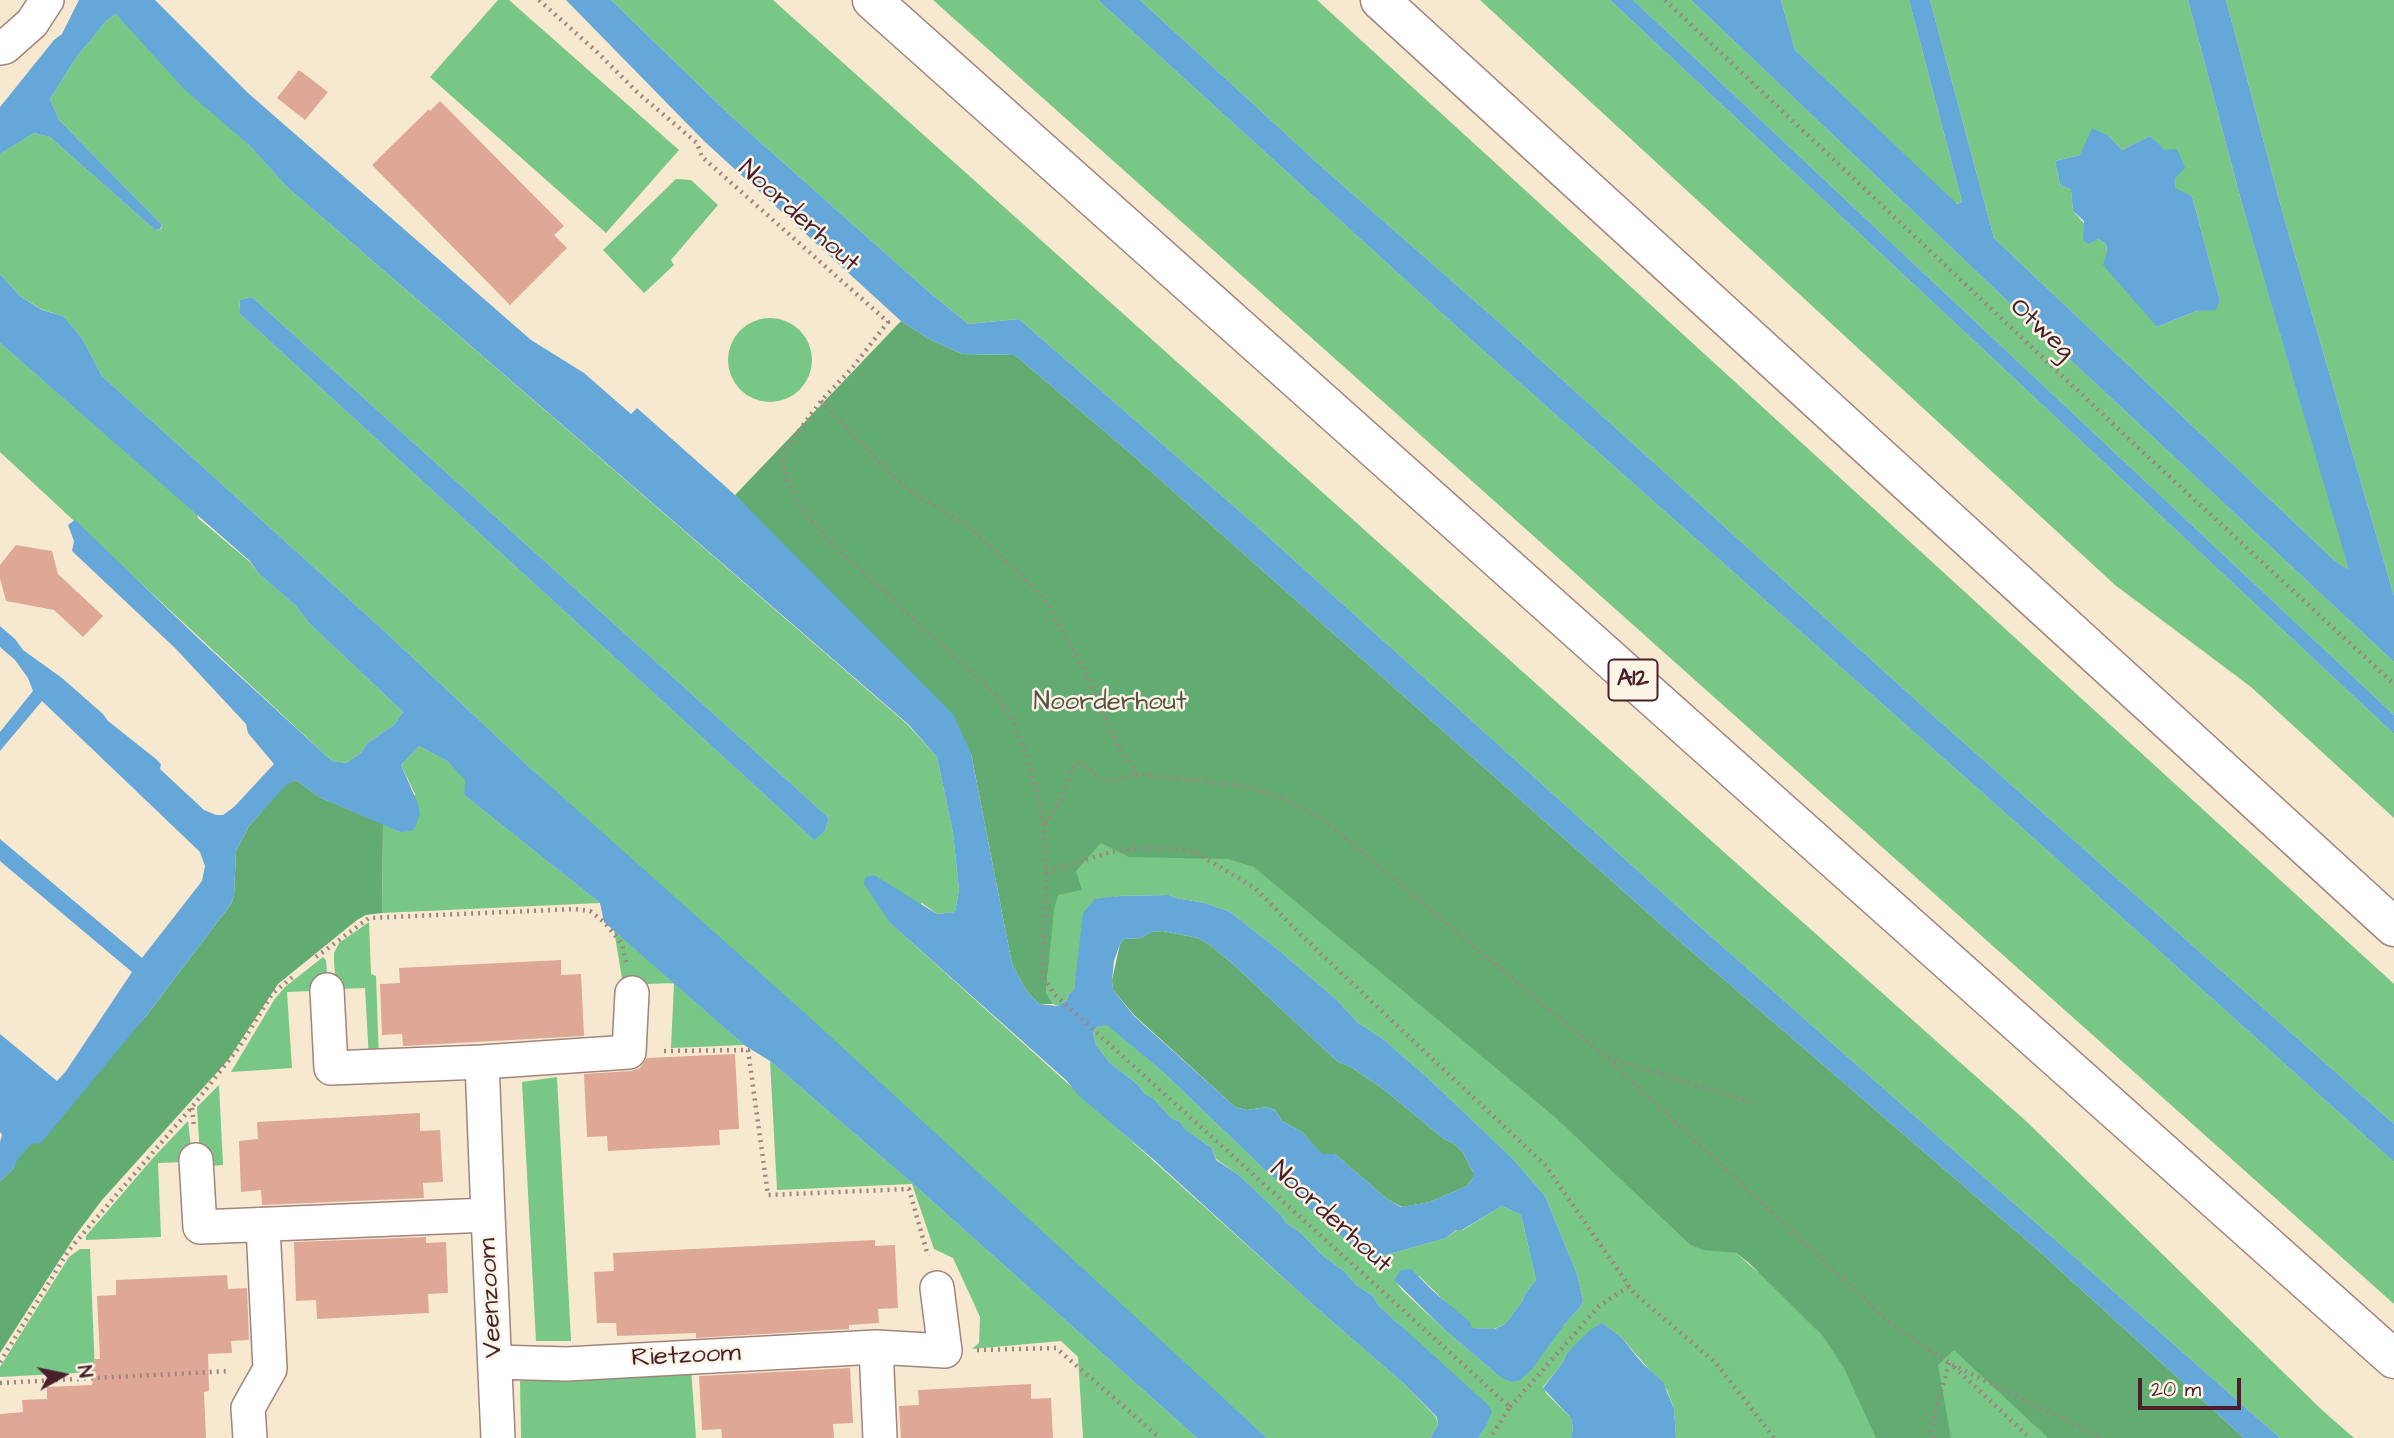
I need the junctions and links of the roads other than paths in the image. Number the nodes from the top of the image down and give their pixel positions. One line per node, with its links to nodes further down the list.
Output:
1 (47, 0): 4 (street)
2 (873, 0): 14 (highway, A12)
3 (1380, 0): 5 (highway)
4 (0, 48)
5 (2394, 927)
6 (327, 990): 8 (street)
7 (632, 993): 8 (street)
8 (482, 1062): 10 (street)
9 (196, 1160): 11 (street, Veenzoom)
10 (488, 1214): 11 (street, Veenzoom); 15 (street, Veenzoom)
11 (264, 1226): 16 (street)
12 (937, 1287): 13 (street, Rietzoom)
13 (876, 1347): 15 (street, Rietzoom); 18 (street)
14 (2394, 1359)
15 (495, 1362): 17 (street, Veenzoom)
16 (250, 1438)
17 (498, 1438)
18 (880, 1438)

